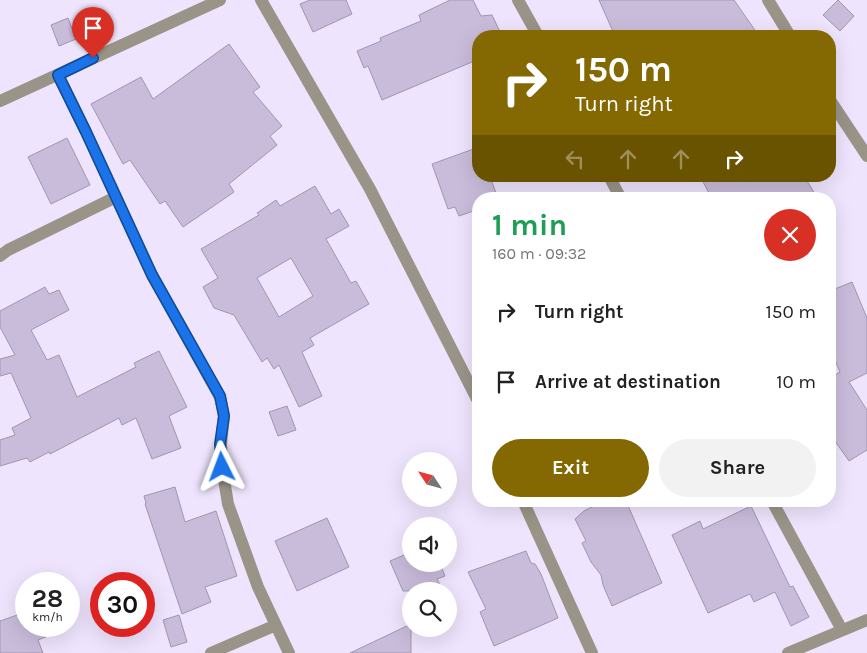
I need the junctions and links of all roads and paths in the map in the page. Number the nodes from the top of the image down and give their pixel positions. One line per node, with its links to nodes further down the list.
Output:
1 (220, 0): 7 (street)
2 (261, 0): 13 (street)
3 (518, 0): 5 (street)
4 (768, 0): 6 (street)
5 (535, 30)
6 (786, 30)
7 (58, 75): 8 (street); 11 (street)
8 (0, 101)
9 (836, 109): 10 (street)
10 (867, 156)
11 (116, 197): 12 (street); 17 (street)
12 (0, 256)
13 (472, 389)
14 (526, 507): 21 (street)
15 (775, 507): 18 (street)
16 (867, 620): 18 (street)
17 (276, 625): 19 (street); 20 (street)
18 (842, 630): 22 (street)
19 (211, 653)
20 (289, 653)
21 (592, 653)
22 (788, 653)

